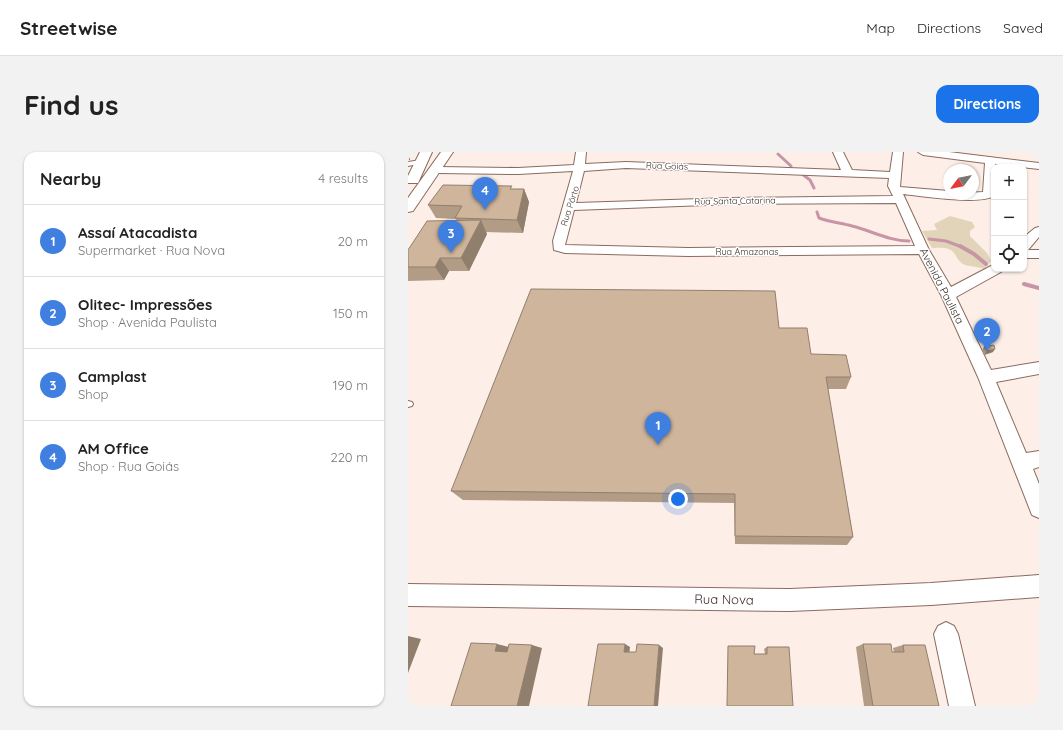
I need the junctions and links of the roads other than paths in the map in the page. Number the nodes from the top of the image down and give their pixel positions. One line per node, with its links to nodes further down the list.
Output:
1 (434, 152): 16 (main road)
2 (447, 152): 15 (main road)
3 (455, 152): 13 (main road)
4 (581, 152): 11 (street, Rua Pôrto)
5 (838, 152): 14 (street)
6 (898, 152): 17 (street)
7 (924, 152): 9 (street)
8 (424, 157): 10 (lane); 16 (main road)
9 (990, 161): 12 (street); 17 (street)
10 (408, 164)
11 (579, 166): 13 (street, Rua Goiás); 14 (street, Rua Goiás); 18 (street, Rua Pôrto)
12 (1039, 166)
13 (438, 170): 15 (main road)
14 (847, 172): 17 (street, Rua Goiás)
15 (428, 181): 19 (main road)
16 (410, 183)
17 (896, 188): 18 (street, Rua Santa Catarina); 22 (street, Avenida Paulista)
18 (570, 207): 23 (street, Rua Pôrto)
19 (408, 208)
20 (1039, 231): 21 (street)
21 (1027, 241)
22 (923, 250): 23 (street, Rua Amazonas); 27 (street, Avenida Paulista)
23 (571, 251)
24 (1027, 254): 25 (street)
25 (1039, 254)
26 (991, 272): 27 (street)
27 (948, 295): 29 (street, Avenida Paulista)
28 (1039, 368): 29 (street)
29 (986, 378): 31 (street, Avenida Paulista)
30 (1039, 459): 31 (street)
31 (1020, 463): 32 (street, Avenida Paulista)
32 (1039, 508)
33 (1039, 586): 34 (street, Rua Nova)
34 (408, 595)
35 (946, 634): 36 (street)
36 (962, 706)

